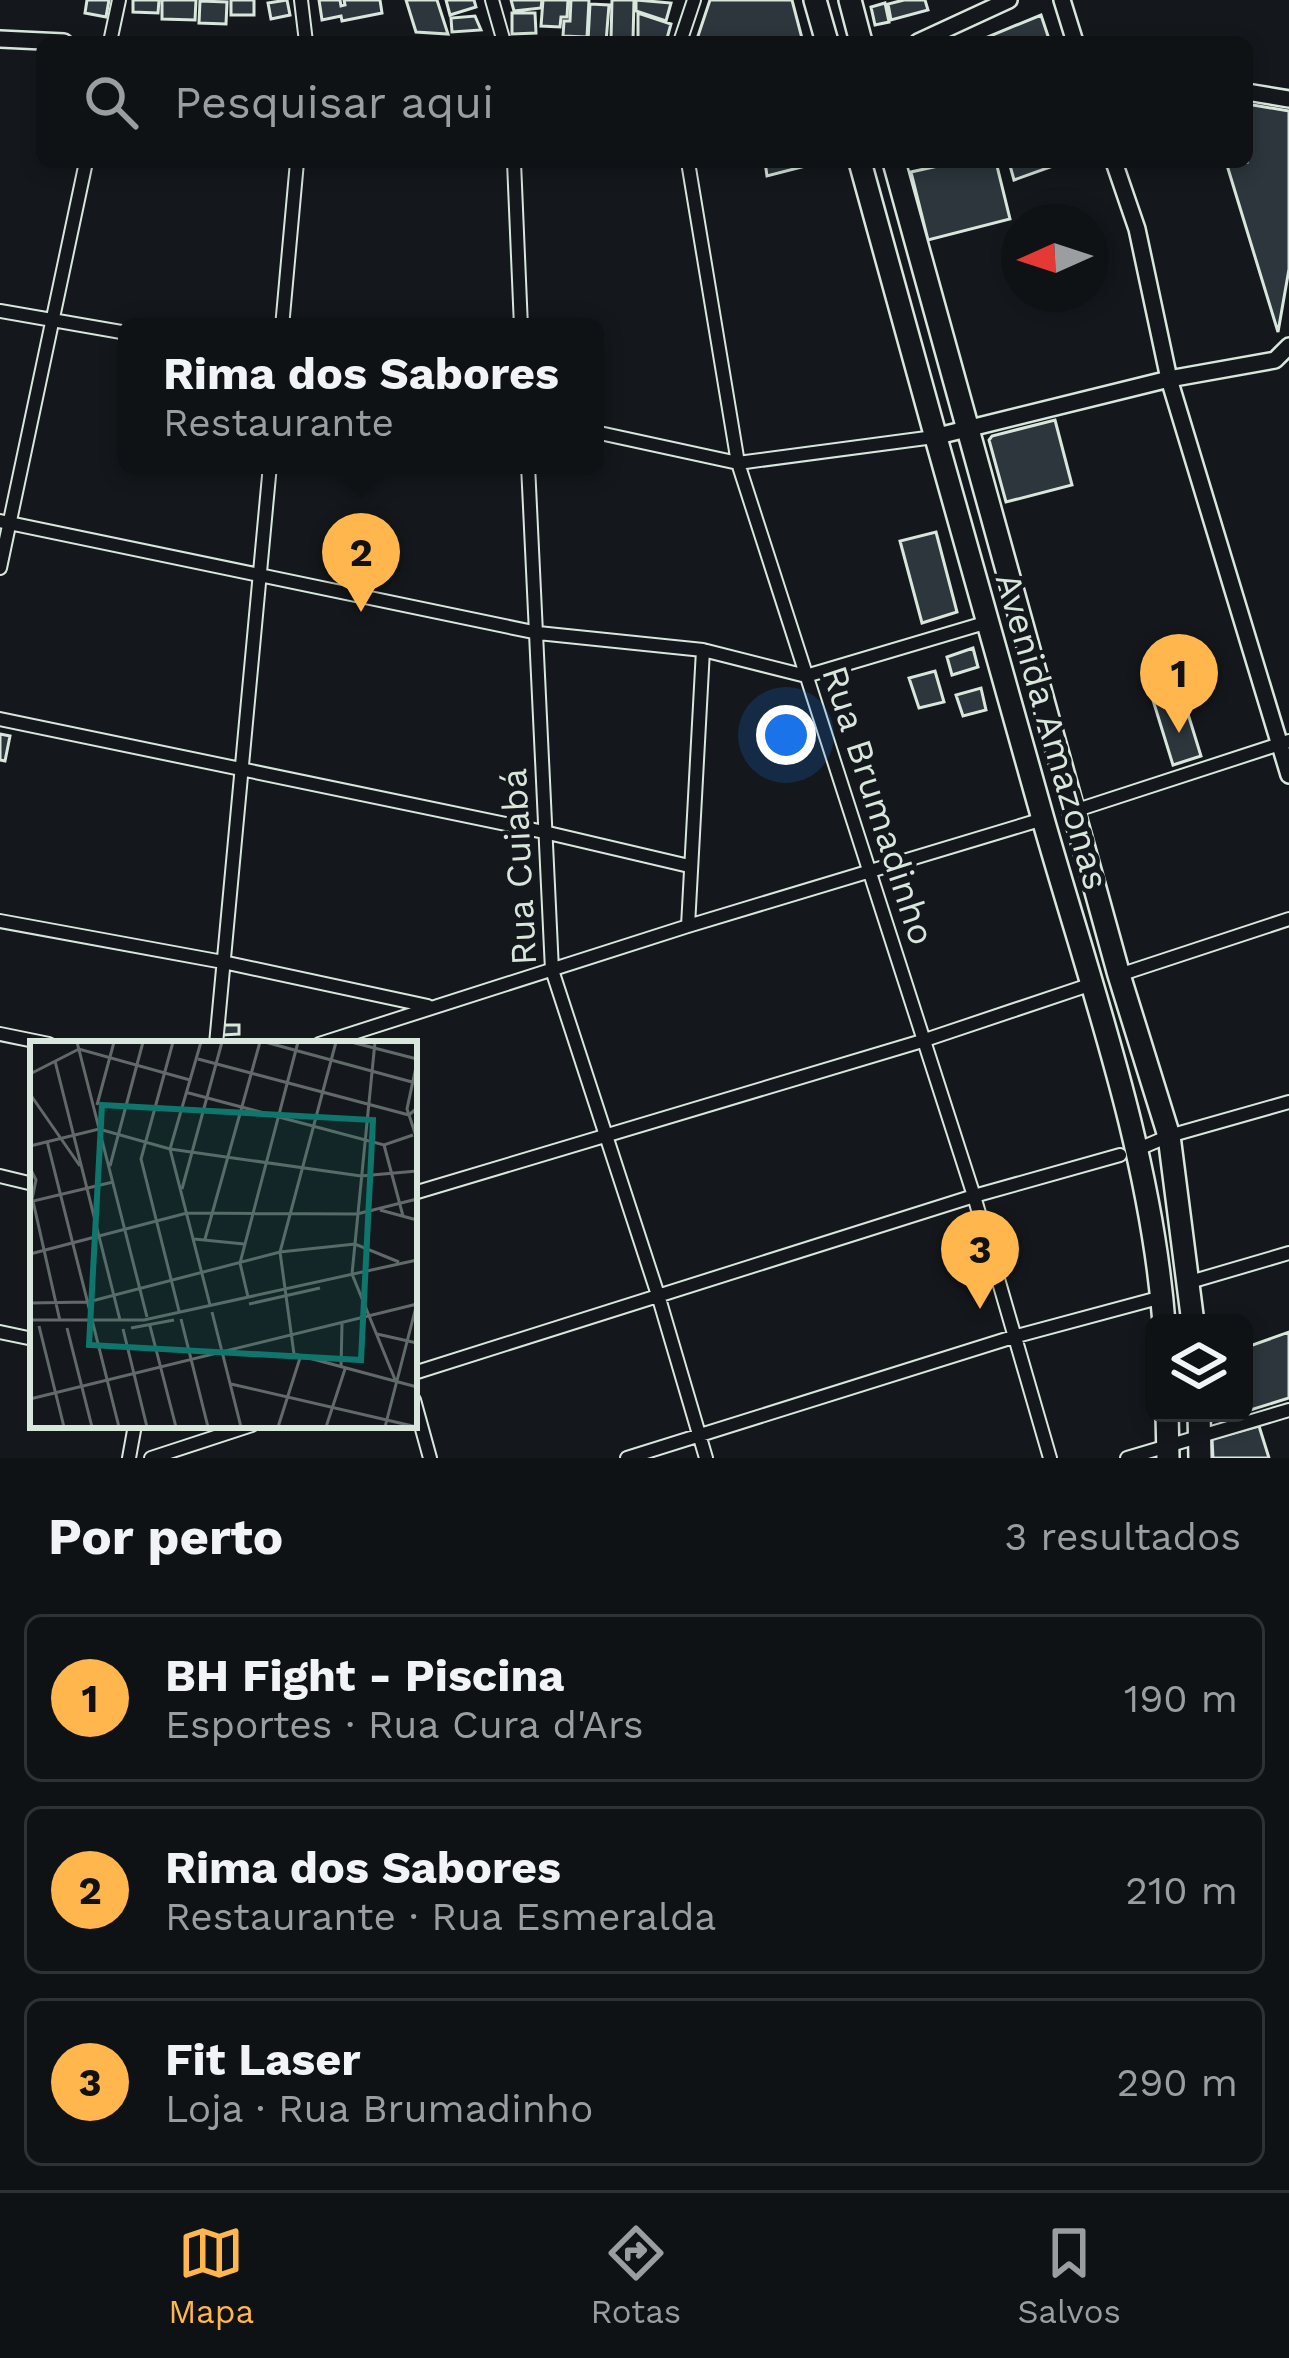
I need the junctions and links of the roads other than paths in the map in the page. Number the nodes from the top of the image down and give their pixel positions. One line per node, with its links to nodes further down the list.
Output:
1 (119, 0): 9 (street)
2 (301, 0): 10 (street)
3 (492, 0): 11 (street)
4 (694, 0): 12 (street)
5 (815, 0): 13 (main road)
6 (850, 0): 14 (main road)
7 (1009, 0): 15 (street)
8 (1061, 0): 16 (street)
9 (111, 36)
10 (305, 36)
11 (502, 36)
12 (682, 36)
13 (825, 36)
14 (859, 36)
15 (931, 36)
16 (1073, 36)
17 (0, 39): 18 (street)
18 (36, 41)
19 (1253, 93): 20 (street)
20 (1289, 98)
21 (85, 168): 31 (street)
22 (296, 168): 29 (street)
23 (514, 168): 30 (street)
24 (689, 168): 38 (street, Rua Brumadinho)
25 (862, 168): 37 (main road, Avenida Amazonas)
26 (896, 168): 35 (main road, Avenida Amazonas)
27 (1116, 168): 34 (street)
28 (0, 311): 31 (street)
29 (283, 318)
30 (521, 318)
31 (54, 321): 32 (street); 41 (street)
32 (118, 332)
33 (1289, 346): 34 (street)
34 (1168, 379): 35 (street); 49 (street)
35 (969, 429): 37 (street); 52 (main road, Avenida Amazonas)
36 (604, 434): 38 (street)
37 (934, 437): 38 (street); 44 (main road, Avenida Amazonas)
38 (737, 464): 47 (street, Rua Brumadinho)
39 (269, 474): 43 (street)
40 (529, 474): 45 (street, Rua Cuiabá)
41 (5, 522): 42 (street); 43 (street)
42 (0, 568)
43 (261, 574): 45 (street); 50 (street)
44 (988, 622): 47 (street); 53 (main road, Avenida Amazonas)
45 (538, 633): 46 (street); 54 (street, Rua Cuiabá)
46 (703, 650): 47 (street); 55 (street)
47 (806, 676): 56 (street, Rua Brumadinho)
48 (0, 718): 50 (street)
49 (1284, 742): 51 (street); 52 (street)
50 (244, 768): 54 (street); 60 (street)
51 (1289, 775)
52 (1074, 811): 62 (main road, Avenida Amazonas)
53 (1043, 819): 56 (street); 63 (main road, Avenida Amazonas)
54 (544, 832): 55 (street); 61 (street, Rua Cuiabá)
55 (689, 866): 59 (street)
56 (868, 872): 59 (street); 69 (street, Rua Brumadinho)
57 (1289, 919): 62 (street)
58 (0, 921): 60 (street)
59 (688, 926): 61 (street)
60 (223, 962): 64 (street); 67 (street)
61 (552, 970): 64 (street); 71 (street, Rua Cuiabá)
62 (1119, 975): 72 (main road, Avenida Amazonas)
63 (1091, 984): 69 (street); 73 (main road, Avenida Amazonas)
64 (430, 1007): 68 (street)
65 (0, 1034): 66 (street)
66 (34, 1041)
67 (216, 1041)
68 (328, 1041)
69 (922, 1041): 71 (street); 77 (street, Rua Brumadinho)
70 (1289, 1102): 72 (street)
71 (604, 1136): 76 (street); 80 (street, Rua Cuiabá)
72 (1169, 1136): 73 (street); 79 (main road, Avenida Amazonas)
73 (1127, 1153): 77 (street); 81 (main road, Avenida Amazonas)
74 (0, 1176): 75 (street)
75 (30, 1183)
76 (417, 1192)
77 (974, 1196): 80 (street); 85 (street, Rua Brumadinho)
78 (1289, 1253): 79 (street)
79 (1190, 1282): 83 (main road, Avenida Amazonas)
80 (658, 1295): 87 (street); 92 (street, Rua Cuiabá)
81 (1162, 1297): 82 (main road, Avenida Amazonas); 85 (street)
82 (1163, 1314)
83 (1192, 1314)
84 (0, 1332): 86 (street)
85 (1013, 1337): 92 (street); 100 (street, Rua Brumadinho)
86 (30, 1338)
87 (417, 1372)
88 (1289, 1410): 93 (street)
89 (417, 1411): 97 (street)
90 (135, 1428): 95 (street)
91 (243, 1428): 96 (street)
92 (698, 1436): 98 (street); 99 (street, Rua Cuiabá)
93 (1200, 1447): 94 (street)
94 (1167, 1452): 101 (street)
95 (128, 1458)
96 (151, 1458)
97 (430, 1458)
98 (626, 1458)
99 (706, 1458)
100 (1050, 1458)
101 (1127, 1458)

